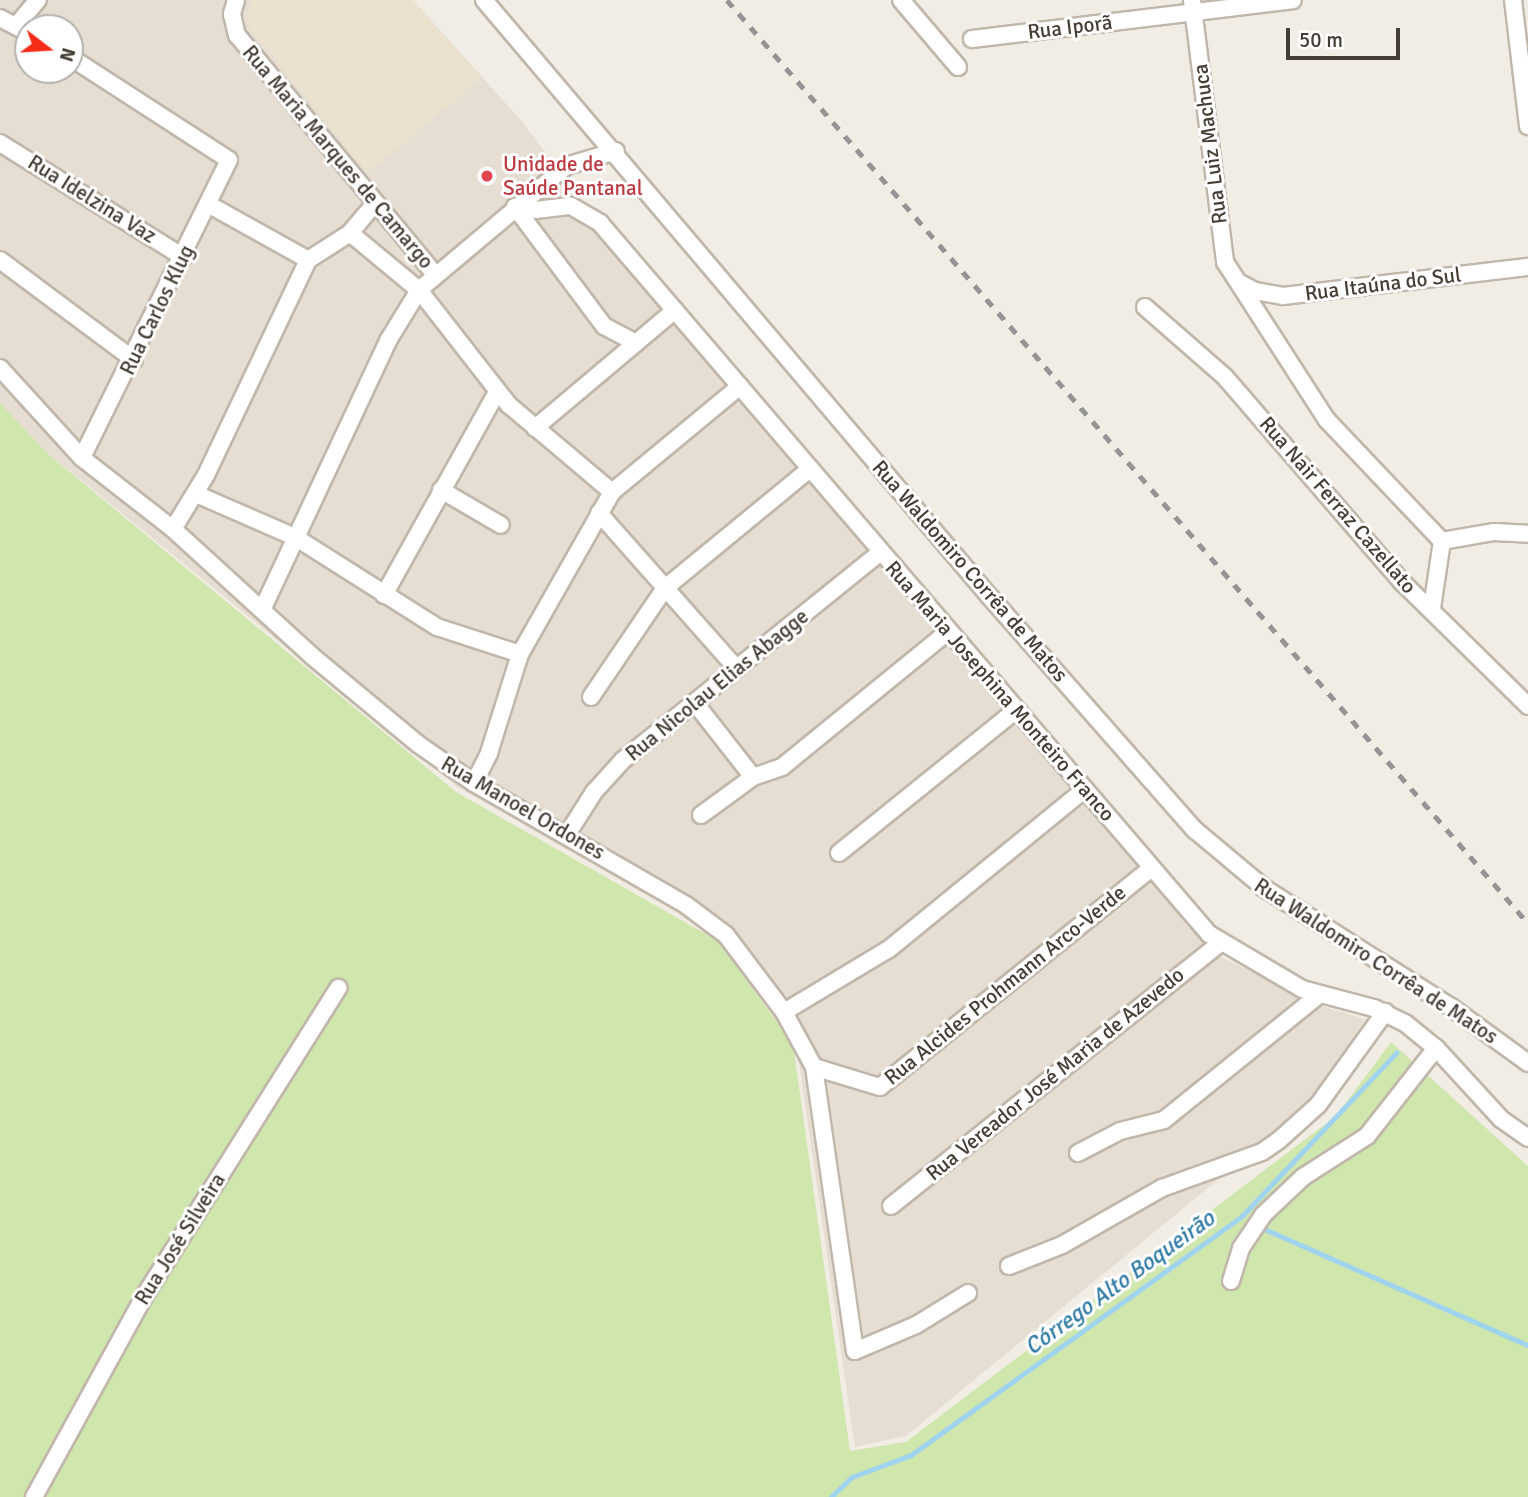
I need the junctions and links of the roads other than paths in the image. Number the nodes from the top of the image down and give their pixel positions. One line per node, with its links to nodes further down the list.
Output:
1 (236, 0): 13 (street, Rua Maria Marques de Camargo)
2 (484, 0): 12 (street, Rua Waldomiro Corrêa de Matos)
3 (901, 0): 9 (street)
4 (1293, 0): 6 (street, Rua Iporã)
5 (1513, 0): 10 (street)
6 (1193, 6): 7 (street, Rua Iporã); 22 (street, Rua Luiz Machuca)
7 (972, 39)
8 (84, 66): 14 (street, Rua Carlos Klug)
9 (958, 67)
10 (1528, 126)
11 (0, 143): 17 (street, Rua Idelzina Vaz)
12 (616, 151): 15 (street); 68 (street, Rua Waldomiro Corrêa de Matos)
13 (374, 203): 16 (street); 21 (street, Rua Maria Marques de Camargo)
14 (208, 204): 17 (street, Rua Carlos Klug); 19 (street)
15 (515, 207): 21 (street); 25 (street, Rua Maria Josephina Monteiro Franco); 26 (street)
16 (350, 233): 19 (street); 23 (street, Rua Maria Marques de Camargo)
17 (183, 257): 27 (street, Rua Carlos Klug)
18 (0, 260): 27 (street)
19 (308, 260): 36 (street)
20 (1528, 267): 22 (street, Rua Itaúna do Sul)
21 (435, 274): 23 (street)
22 (1240, 284): 42 (street, Rua Luiz Machuca)
23 (419, 290): 30 (street, Rua Maria Marques de Camargo); 41 (street)
24 (1145, 307): 46 (street, Rua Nair Ferraz Cazellato)
25 (675, 310): 26 (street); 29 (street, Rua Maria Josephina Monteiro Franco)
26 (636, 344): 31 (street)
27 (134, 360): 32 (street, Rua Carlos Klug)
28 (0, 368): 32 (street, Rua Manoel Ordones)
29 (740, 386): 33 (street, Rua Maria Josephina Monteiro Franco); 35 (street)
30 (497, 392): 31 (street, Rua Maria Marques de Camargo); 34 (street)
31 (535, 428): 35 (street, Rua Maria Marques de Camargo)
32 (82, 458): 39 (street, Rua Manoel Ordones)
33 (810, 469): 43 (street, Rua Maria Josephina Monteiro Franco); 44 (street)
34 (441, 490): 38 (street); 45 (street)
35 (611, 492): 37 (street)
36 (196, 494): 39 (street); 41 (street)
37 (599, 513): 44 (street); 49 (street)
38 (501, 524)
39 (173, 529): 47 (street, Rua Manoel Ordones)
40 (1528, 534): 42 (street)
41 (295, 537): 45 (street); 47 (street)
42 (1442, 541): 46 (street)
43 (881, 552): 48 (street, Rua Maria Josephina Monteiro Franco); 50 (street, Rua Nicolau Elias Abagge)
44 (665, 588): 50 (street); 51 (street)
45 (384, 596): 49 (street)
46 (1432, 608): 53 (street, Rua Nair Ferraz Cazellato)
47 (262, 610): 56 (street, Rua Manoel Ordones)
48 (949, 631): 54 (street, Rua Maria Josephina Monteiro Franco); 55 (street)
49 (520, 654): 56 (street)
50 (737, 669): 52 (street, Rua Nicolau Elias Abagge)
51 (592, 697)
52 (695, 704): 55 (street); 59 (street, Rua Nicolau Elias Abagge)
53 (1528, 706)
54 (1016, 710): 57 (street, Rua Maria Josephina Monteiro Franco); 60 (street)
55 (753, 777): 58 (street)
56 (474, 783): 59 (street, Rua Manoel Ordones)
57 (1084, 789): 61 (street, Rua Maria Josephina Monteiro Franco); 65 (street)
58 (701, 815)
59 (568, 833): 65 (street, Rua Manoel Ordones)
60 (839, 853)
61 (1152, 868): 62 (street, Rua Maria Josephina Monteiro Franco); 69 (street, Rua Alcides Prohmann Arco-Verde)
62 (1220, 943): 64 (street, Rua Maria Josephina Monteiro Franco); 72 (street, Rua Vereador José Maria de Azevedo)
63 (338, 988): 76 (street, Rua José Silveira)
64 (1319, 995): 66 (street, Rua Maria Josephina Monteiro Franco); 71 (street)
65 (784, 1012): 69 (street, Rua Manoel Ordones)
66 (1385, 1012): 67 (street, Rua Maria Josephina Monteiro Franco); 73 (street)
67 (1436, 1048): 70 (street, Rua Maria Josephina Monteiro Franco); 74 (street)
68 (1528, 1063)
69 (814, 1068): 75 (street, Rua Manoel Ordones)
70 (1528, 1138)
71 (1078, 1153)
72 (891, 1206)
73 (1009, 1266)
74 (1231, 1281)
75 (968, 1293)
76 (34, 1497)

